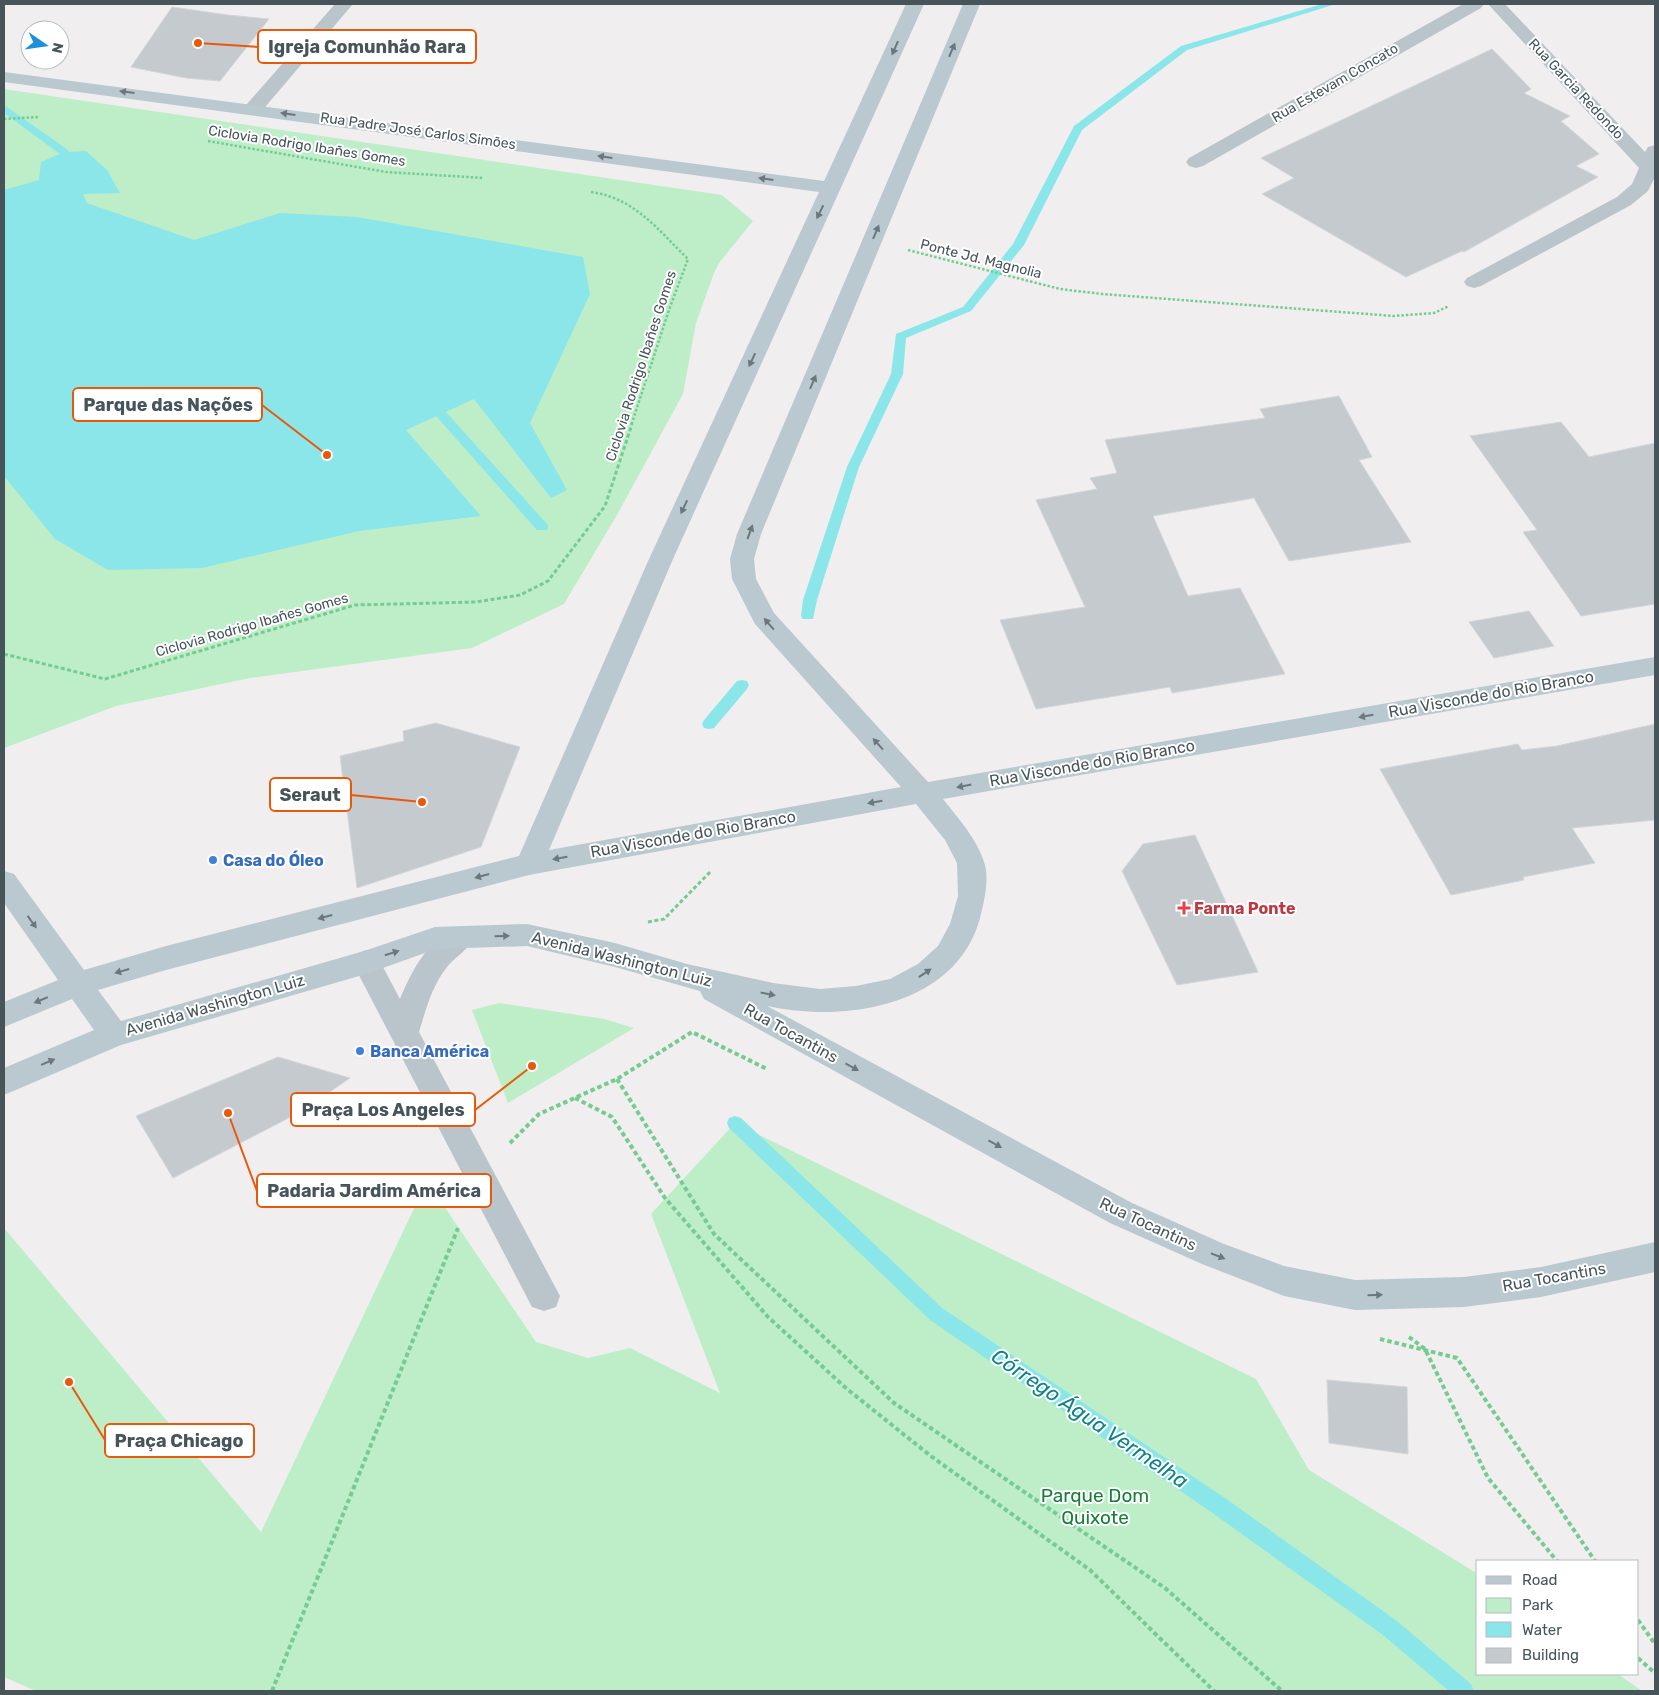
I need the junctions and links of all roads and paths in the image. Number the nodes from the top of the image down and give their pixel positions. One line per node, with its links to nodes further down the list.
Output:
1 (344, 4): 7 (street)
2 (915, 4): 14 (main road, one-way to 14)
3 (972, 4): 20 (main road, Avenida Washington Luiz, one-way to 3)
4 (1475, 4): 11 (street, Rua Estevam Concato)
5 (1496, 4): 12 (street, Rua Garcia Redondo)
6 (4, 77): 7 (main road, Rua Padre José Carlos Simões, one-way to 6)
7 (252, 109): 14 (main road, Rua Padre José Carlos Simões, one-way to 7)
8 (46, 118): 9 (path)
9 (4, 119)
10 (201, 139): 13 (path, Ciclovia Rodrigo Ibañes Gomes)
11 (1196, 162)
12 (1653, 164): 17 (street)
13 (488, 178)
14 (832, 188): 22 (main road, one-way to 22)
15 (586, 192): 18 (path, Ciclovia Rodrigo Ibañes Gomes)
16 (907, 250): 17 (path, Ponte Jd. Magnolia)
17 (1474, 282)
18 (4, 654)
19 (1655, 666): 20 (main road, Rua Visconde do Rio Branco, one-way to 20)
20 (922, 794): 21 (main road, Rua Visconde do Rio Branco, one-way to 21); 27 (main road, Avenida Washington Luiz, one-way to 20)
21 (730, 828): 22 (main road, Rua Visconde do Rio Branco, one-way to 22); 25 (path)
22 (530, 864): 28 (main road, one-way to 28)
23 (4, 882): 28 (main road, one-way to 28)
24 (460, 938): 25 (main road, Avenida Washington Luiz, one-way to 25); 26 (main road, Avenida Washington Luiz, one-way to 24); 30 (street)
25 (623, 958): 27 (main road, Avenida Washington Luiz)
26 (366, 962): 30 (street); 32 (main road, Avenida Washington Luiz)
27 (687, 976): 38 (main road, Rua Tocantins, one-way to 38)
28 (78, 984): 29 (main road, one-way to 29); 32 (main road)
29 (4, 1015)
30 (404, 1032): 36 (street)
31 (692, 1032): 33 (path)
32 (114, 1035): 34 (main road, Avenida Washington Luiz, one-way to 32)
33 (616, 1079): 35 (path); 47 (path)
34 (4, 1082)
35 (575, 1098): 36 (path); 46 (path)
36 (479, 1174): 39 (street); 45 (path)
37 (1655, 1256): 38 (main road, Rua Tocantins, one-way to 37)
38 (1355, 1295): 40 (path)
39 (544, 1296)
40 (1556, 1560)
41 (1639, 1621): 42 (path)
42 (1655, 1644)
43 (1639, 1659): 44 (path)
44 (1655, 1673)
45 (272, 1691)
46 (1214, 1691)
47 (1282, 1691)

